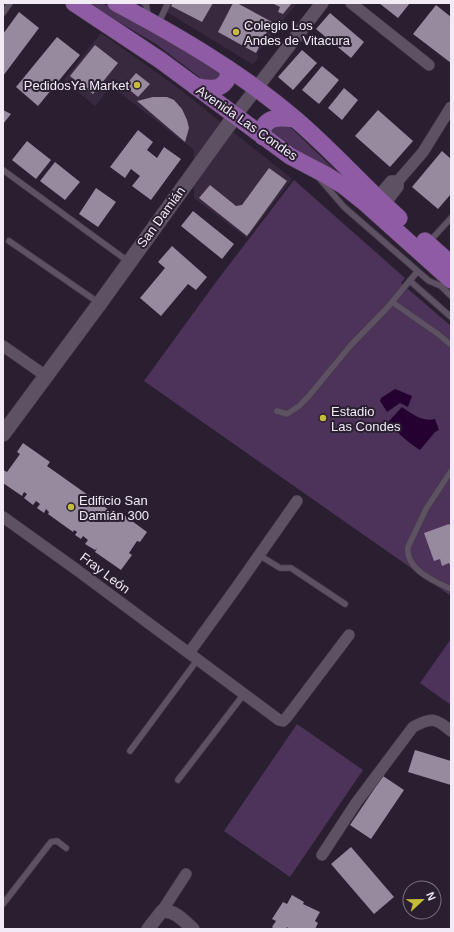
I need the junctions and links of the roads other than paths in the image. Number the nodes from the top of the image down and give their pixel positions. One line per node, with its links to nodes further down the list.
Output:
1 (74, 3): 12 (main road, Avenida Las Condes)
2 (116, 3): 9 (main road)
3 (144, 3): 9 (lane)
4 (168, 3): 9 (lane)
5 (322, 3): 13 (street, San Damián)
6 (351, 3): 10 (street)
7 (11, 4): 8 (lane)
8 (3, 13)
9 (153, 23): 11 (main road)
10 (429, 65)
11 (228, 68): 12 (main road); 13 (main road)
12 (195, 86): 15 (main road, Avenida Las Condes)
13 (256, 88): 15 (street, San Damián); 16 (main road)
14 (451, 107): 20 (street)
15 (236, 116): 17 (main road, Avenida Las Condes); 24 (main road, San Damián)
16 (295, 118): 17 (main road); 20 (main road)
17 (264, 137): 18 (main road, Avenida Las Condes)
18 (308, 164): 26 (lane); 27 (main road, Avenida Las Condes)
19 (3, 170): 24 (lane)
20 (381, 201): 23 (main road)
21 (451, 218): 23 (lane)
22 (9, 240): 31 (lane)
23 (428, 244): 25 (main road)
24 (129, 262): 31 (main road, San Damián)
25 (451, 264)
26 (417, 272): 28 (lane); 29 (lane)
27 (451, 280)
28 (410, 281): 30 (lane); 32 (lane)
29 (451, 296)
30 (392, 302): 33 (lane); 36 (lane)
31 (100, 303): 35 (main road, San Damián)
32 (451, 318)
33 (451, 345)
34 (3, 346): 35 (street)
35 (46, 376): 37 (main road, San Damián)
36 (277, 411)
37 (3, 434)
38 (451, 471): 42 (lane)
39 (297, 501): 41 (street)
40 (3, 517): 45 (street, Fray León)
41 (259, 555): 43 (lane); 45 (street)
42 (451, 589)
43 (345, 604)
44 (349, 635): 46 (street, Fray León)
45 (193, 656): 46 (street, Fray León); 48 (lane)
46 (244, 694): 49 (lane)
47 (451, 731): 51 (street)
48 (130, 751)
49 (178, 780)
50 (66, 848): 53 (lane)
51 (322, 855)
52 (186, 874): 54 (street)
53 (3, 904)
54 (162, 911): 55 (street); 56 (street)
55 (148, 929)
56 (193, 929)

